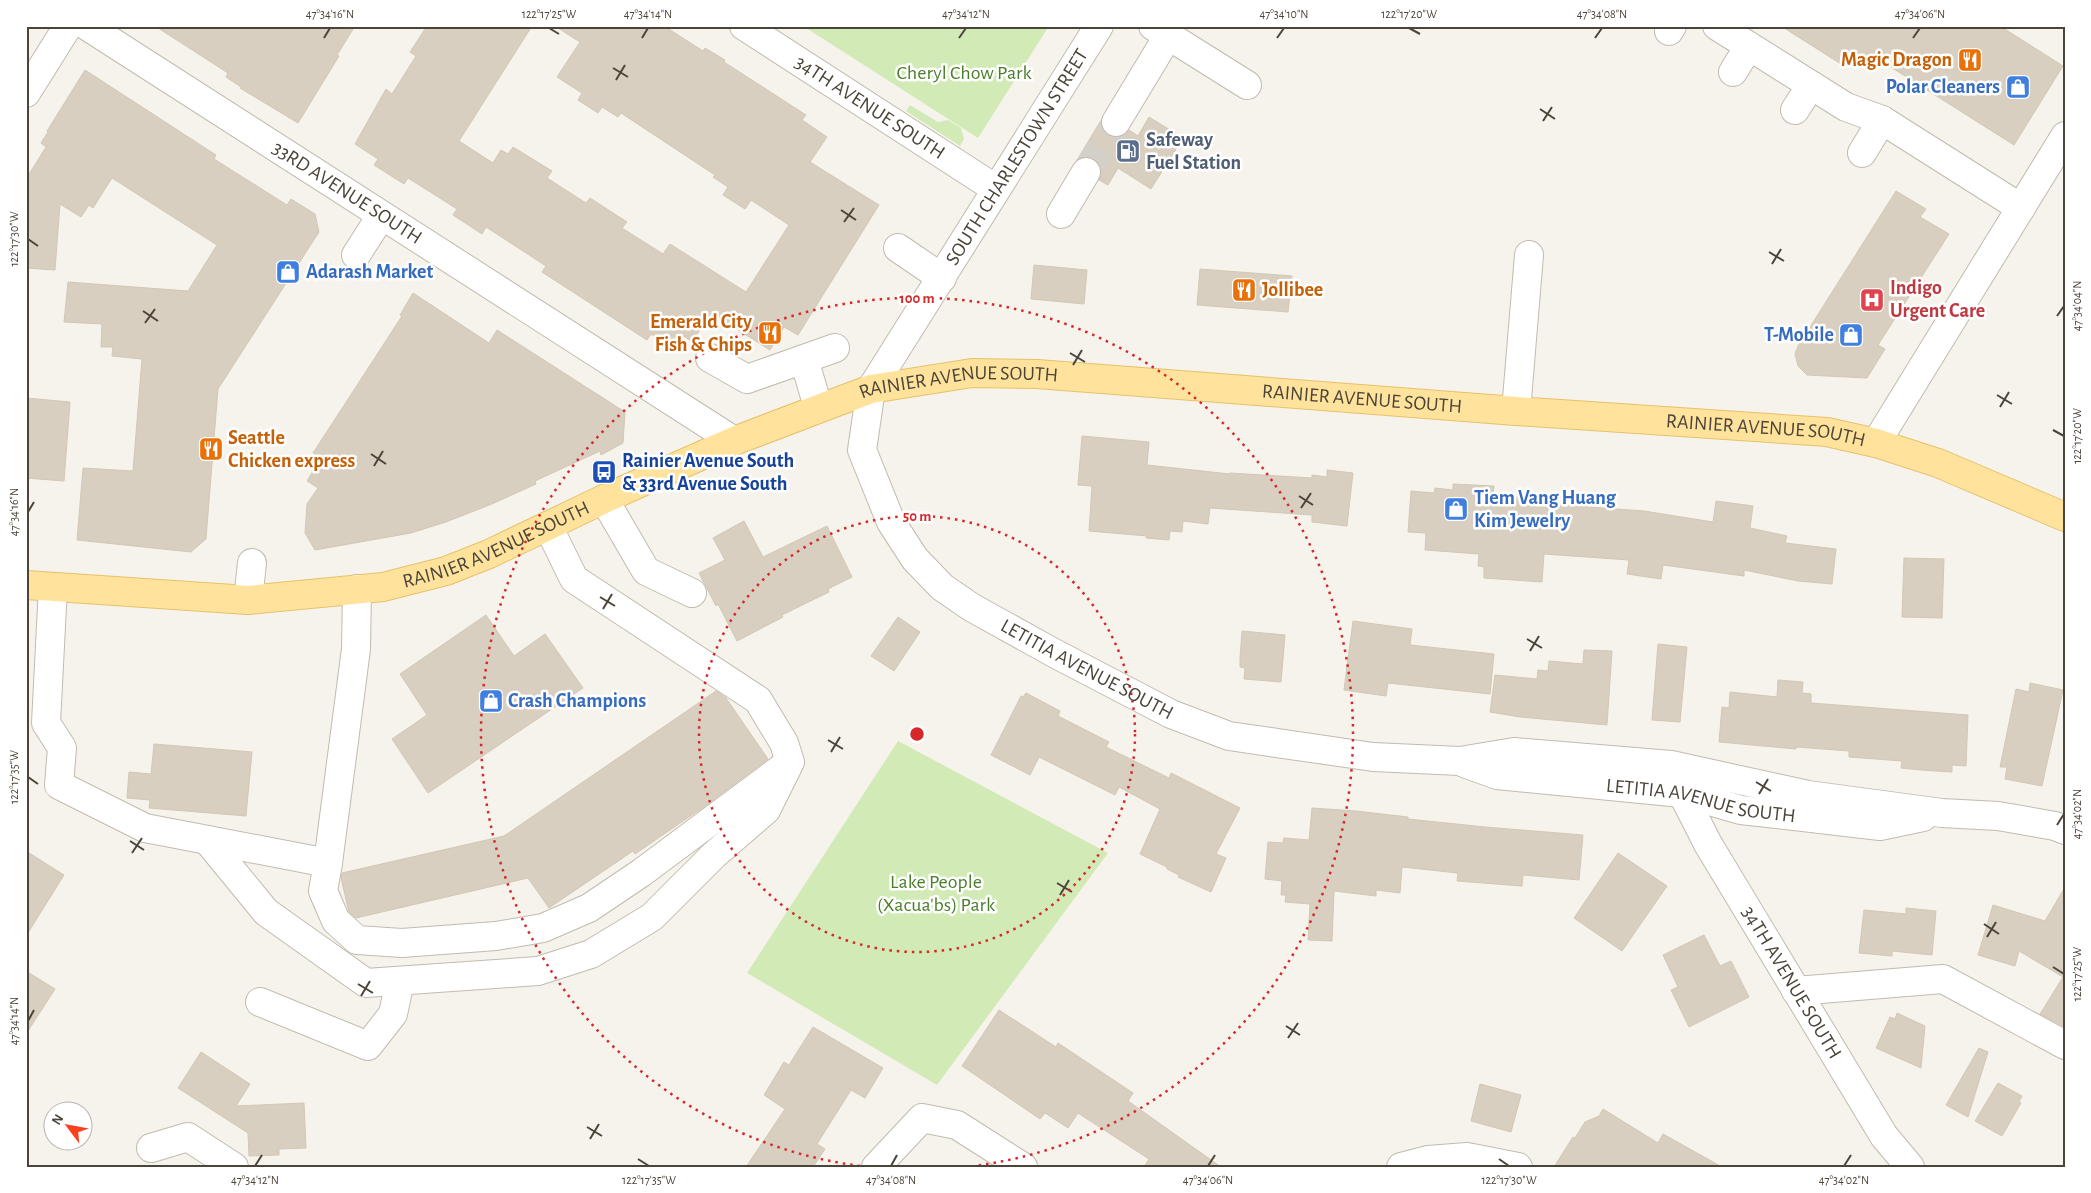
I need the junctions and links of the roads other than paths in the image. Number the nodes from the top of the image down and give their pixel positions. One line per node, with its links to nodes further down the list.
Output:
1 (68, 26): 11 (street)
2 (87, 26): 21 (street, 33RD AVENUE SOUTH)
3 (744, 26): 18 (street, 34TH AVENUE SOUTH)
4 (1099, 26): 18 (street, SOUTH CHARLESTOWN STREET)
5 (1716, 26): 7 (street)
6 (1160, 31): 9 (street); 14 (street)
7 (1749, 46): 8 (street); 10 (street)
8 (1733, 72)
9 (1247, 85)
10 (1810, 85): 12 (street); 13 (street)
11 (26, 93)
12 (1796, 110)
13 (1882, 120): 16 (street); 19 (street)
14 (1116, 122)
15 (2065, 136): 19 (street)
16 (1862, 152)
17 (1086, 172): 20 (street)
18 (996, 189): 25 (street, SOUTH CHARLESTOWN STREET)
19 (2020, 208): 33 (street)
20 (1061, 214)
21 (381, 216): 23 (street); 32 (street, 33RD AVENUE SOUTH)
22 (898, 248): 25 (street)
23 (356, 255)
24 (1529, 255): 31 (street)
25 (942, 278): 29 (street, SOUTH CHARLESTOWN STREET)
26 (835, 348): 28 (street)
27 (710, 358): 28 (street)
28 (804, 359): 30 (street)
29 (871, 389): 30 (main road, RAINIER AVENUE SOUTH); 31 (main road, RAINIER AVENUE SOUTH); 44 (street, LETITIA AVENUE SOUTH)
30 (818, 408): 32 (main road, RAINIER AVENUE SOUTH)
31 (1516, 411): 33 (main road, RAINIER AVENUE SOUTH)
32 (734, 441): 34 (main road, RAINIER AVENUE SOUTH)
33 (1876, 443): 35 (main road, RAINIER AVENUE SOUTH)
34 (604, 499): 36 (main road, RAINIER AVENUE SOUTH); 41 (street)
35 (2065, 516)
36 (548, 526): 40 (main road, RAINIER AVENUE SOUTH); 43 (street)
37 (252, 563): 42 (street)
38 (26, 585): 39 (main road, RAINIER AVENUE SOUTH)
39 (53, 587): 42 (main road, RAINIER AVENUE SOUTH); 48 (street)
40 (358, 589): 42 (main road, RAINIER AVENUE SOUTH); 49 (street)
41 (692, 593)
42 (248, 600)
43 (790, 762): 49 (street); 50 (street)
44 (1460, 762): 45 (street, LETITIA AVENUE SOUTH); 46 (street, LETITIA AVENUE SOUTH)
45 (1682, 793): 46 (street, LETITIA AVENUE SOUTH); 51 (street, 34TH AVENUE SOUTH)
46 (1942, 813): 47 (street, LETITIA AVENUE SOUTH)
47 (2065, 830)
48 (207, 840): 49 (street); 50 (street)
49 (328, 863)
50 (400, 981): 52 (street)
51 (1796, 991): 53 (street); 60 (street, 34TH AVENUE SOUTH)
52 (260, 1002)
53 (2065, 1045)
54 (151, 1148): 55 (street)
55 (234, 1167)
56 (876, 1167): 57 (street)
57 (1023, 1167)
58 (1401, 1167): 59 (street)
59 (1518, 1167)
60 (1910, 1167)

